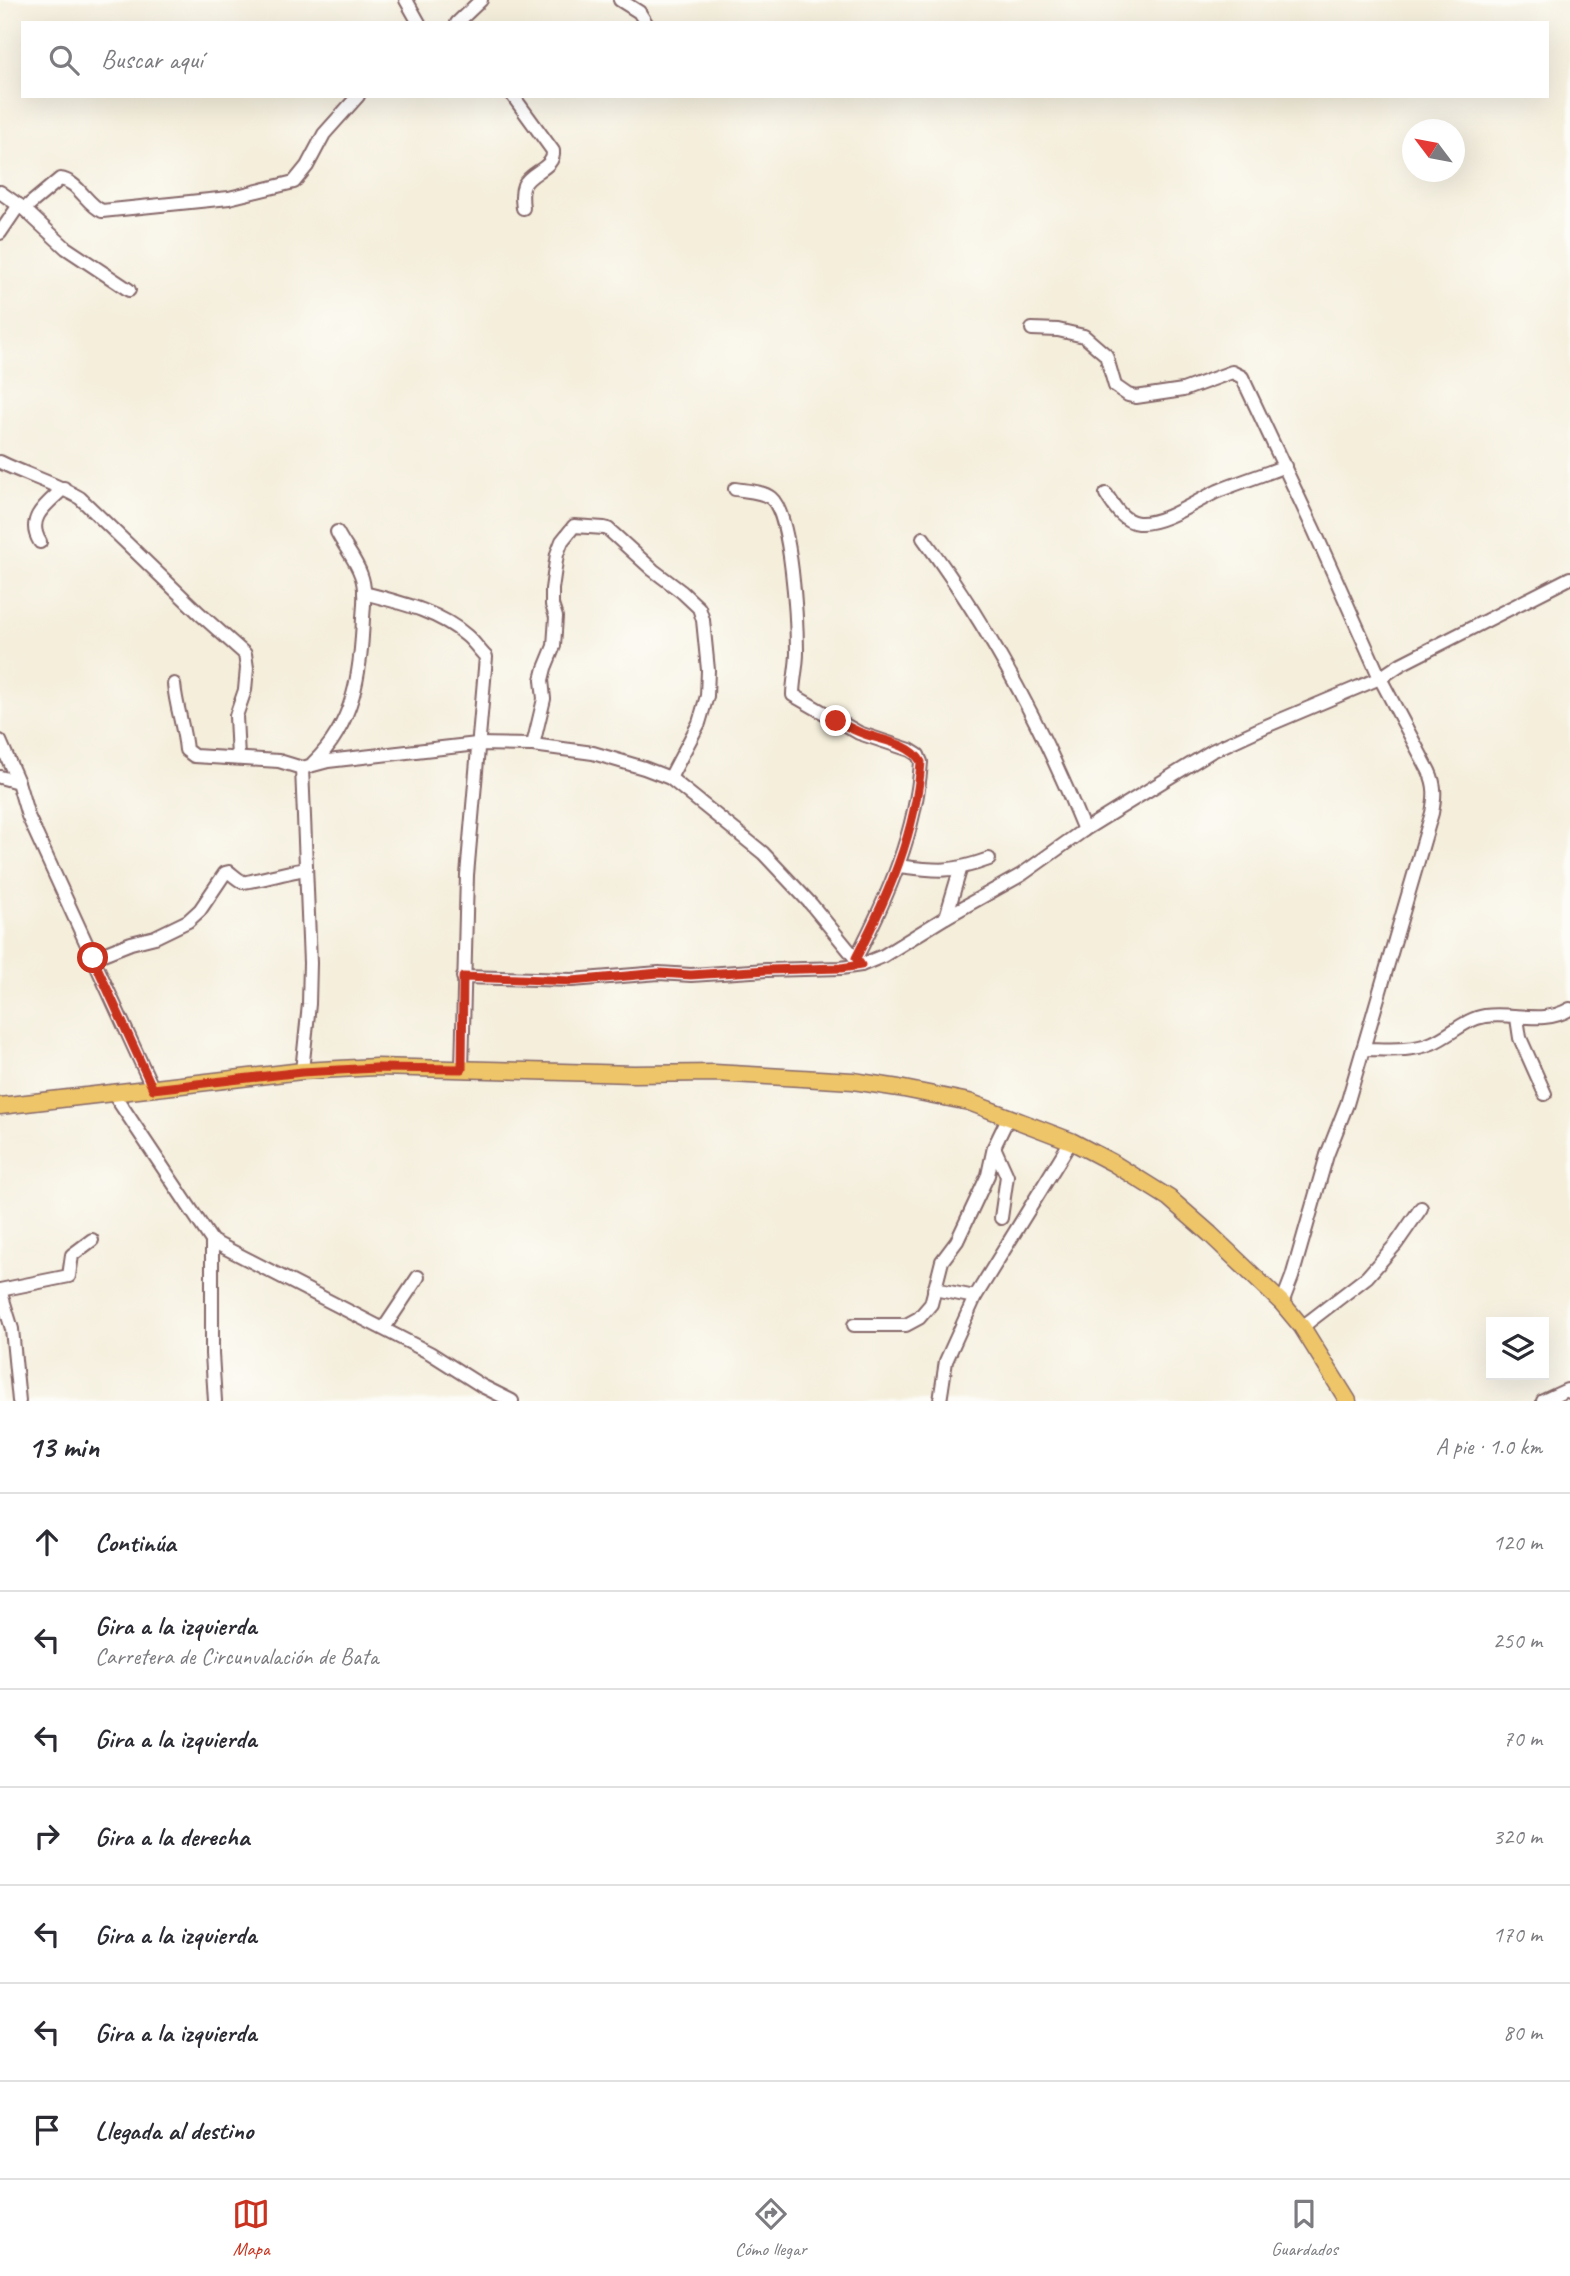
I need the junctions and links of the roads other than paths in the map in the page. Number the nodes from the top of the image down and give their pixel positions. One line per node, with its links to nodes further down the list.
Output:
1 (406, 0): 4 (street)
2 (481, 0): 5 (street)
3 (620, 0): 6 (street)
4 (418, 21)
5 (459, 21)
6 (645, 21)
7 (353, 98): 10 (street)
8 (514, 98): 11 (street)
9 (0, 192): 10 (street)
10 (22, 207): 12 (street); 13 (street)
11 (523, 208)
12 (0, 233)
13 (129, 290)
14 (1032, 329): 16 (street)
15 (0, 461): 17 (street)
16 (1285, 466): 19 (street); 25 (street)
17 (64, 488): 22 (street); 30 (street)
18 (735, 489): 37 (street)
19 (1106, 494)
20 (337, 532): 24 (street)
21 (923, 538): 35 (street)
22 (40, 542)
23 (1570, 578): 25 (street)
24 (364, 593): 28 (street); 31 (street)
25 (1380, 678): 35 (street); 46 (street)
26 (174, 684): 30 (street)
27 (0, 741): 34 (street)
28 (477, 744): 29 (street); 31 (street); 43 (street)
29 (533, 745): 33 (street); 33 (street)
30 (237, 758): 31 (street)
31 (306, 766): 38 (street)
32 (0, 777): 34 (street)
33 (670, 778): 42 (street)
34 (18, 782): 41 (street)
35 (1084, 830): 40 (street)
36 (989, 859): 39 (street)
37 (898, 866): 39 (street); 42 (street)
38 (306, 869): 41 (street); 48 (street)
39 (960, 870): 40 (street)
40 (946, 917): 42 (street)
41 (93, 958): 49 (street)
42 (858, 961): 43 (street)
43 (463, 977): 47 (street)
44 (1570, 1009): 45 (street)
45 (1517, 1018): 46 (street); 51 (street)
46 (1363, 1049): 64 (street)
47 (462, 1069): 48 (main road); 53 (main road)
48 (302, 1072): 49 (main road)
49 (153, 1089): 50 (main road)
50 (113, 1093): 52 (main road); 59 (street)
51 (1545, 1094)
52 (0, 1106)
53 (1009, 1116): 54 (main road); 55 (street)
54 (1071, 1141): 63 (street); 64 (main road)
55 (994, 1147): 57 (street); 61 (street)
56 (1421, 1208): 66 (street)
57 (1001, 1218)
58 (92, 1240): 62 (street)
59 (212, 1241): 67 (street); 70 (street)
60 (418, 1277): 67 (street)
61 (934, 1289): 63 (street); 65 (street)
62 (0, 1290): 69 (street)
63 (975, 1297): 72 (street)
64 (1282, 1303): 66 (main road)
65 (854, 1325)
66 (1302, 1327): 73 (main road)
67 (384, 1328): 71 (street)
68 (1569, 1389): 74 (street)
69 (19, 1401)
70 (215, 1401)
71 (512, 1401)
72 (940, 1401)
73 (1348, 1401)
74 (1543, 1401)

